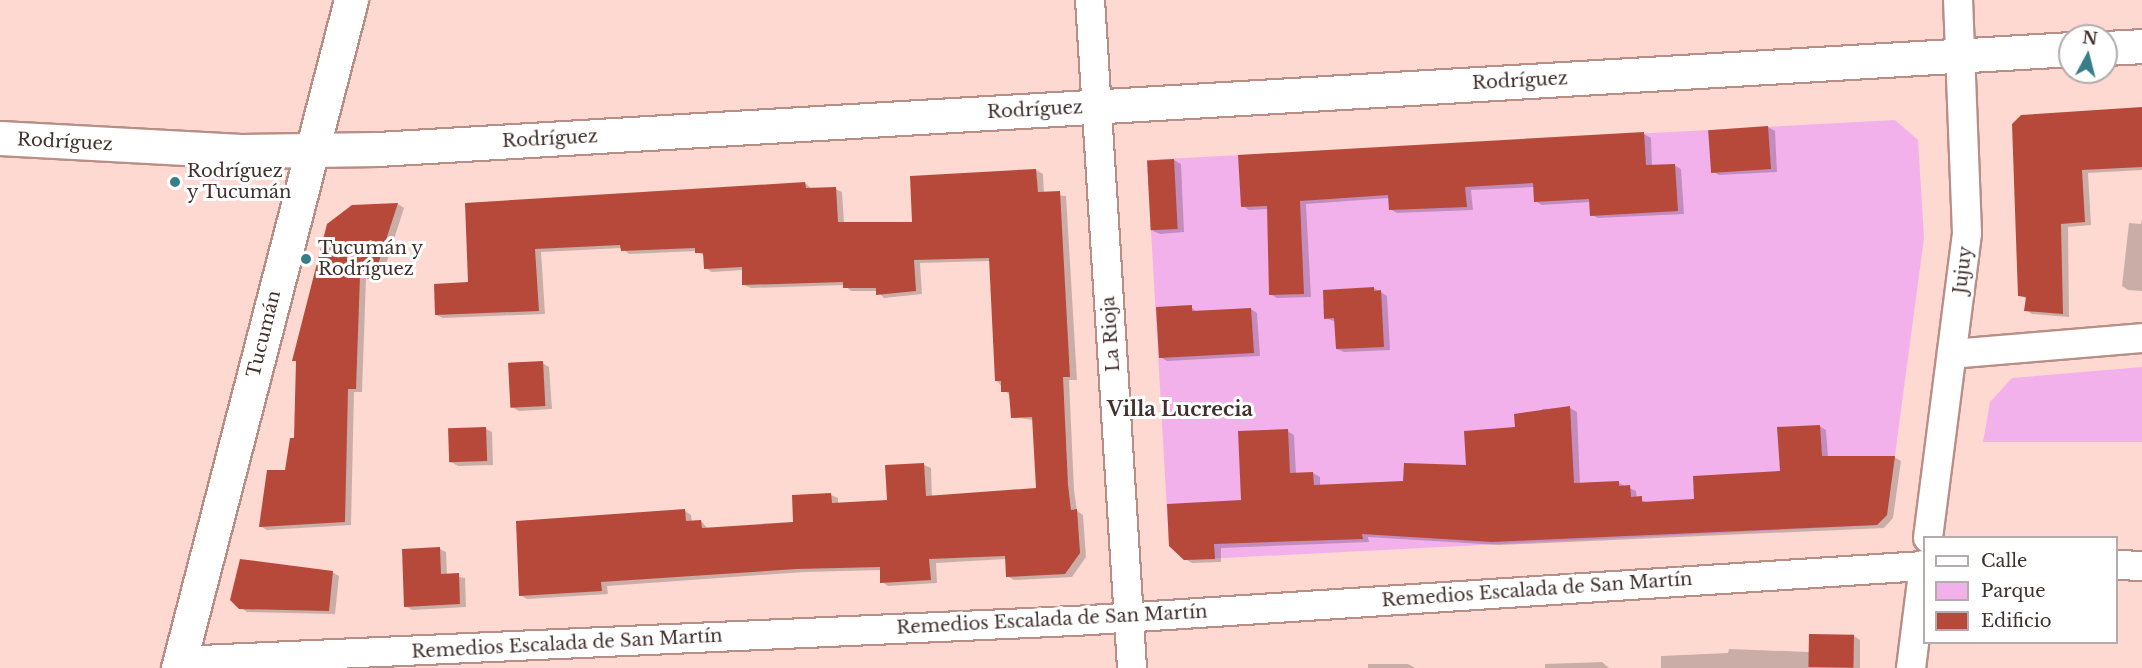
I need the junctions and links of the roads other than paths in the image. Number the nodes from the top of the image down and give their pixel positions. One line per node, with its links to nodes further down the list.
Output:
1 (351, 0): 10 (main road, Tucumán)
2 (1090, 0): 8 (street, La Rioja)
3 (1958, 0): 7 (street, Jujuy)
4 (2142, 46): 5 (main road)
5 (2118, 47)
6 (2058, 50): 7 (main road, Rodríguez)
7 (1959, 55): 8 (main road, Rodríguez); 12 (street, Jujuy)
8 (1096, 106): 10 (main road, Rodríguez); 18 (street, La Rioja)
9 (0, 138): 10 (main road, Rodríguez)
10 (312, 150): 19 (main road, Tucumán)
11 (2142, 338): 12 (street)
12 (1952, 354): 13 (street, Jujuy)
13 (1928, 536)
14 (2118, 565): 16 (street)
15 (1923, 566): 18 (street, Remedios Escalada de San Martín)
16 (2142, 566)
17 (1923, 574): 21 (street)
18 (1129, 616): 19 (street, Remedios Escalada de San Martín); 20 (street, La Rioja)
19 (178, 665)
20 (1132, 668)
21 (1911, 668)

